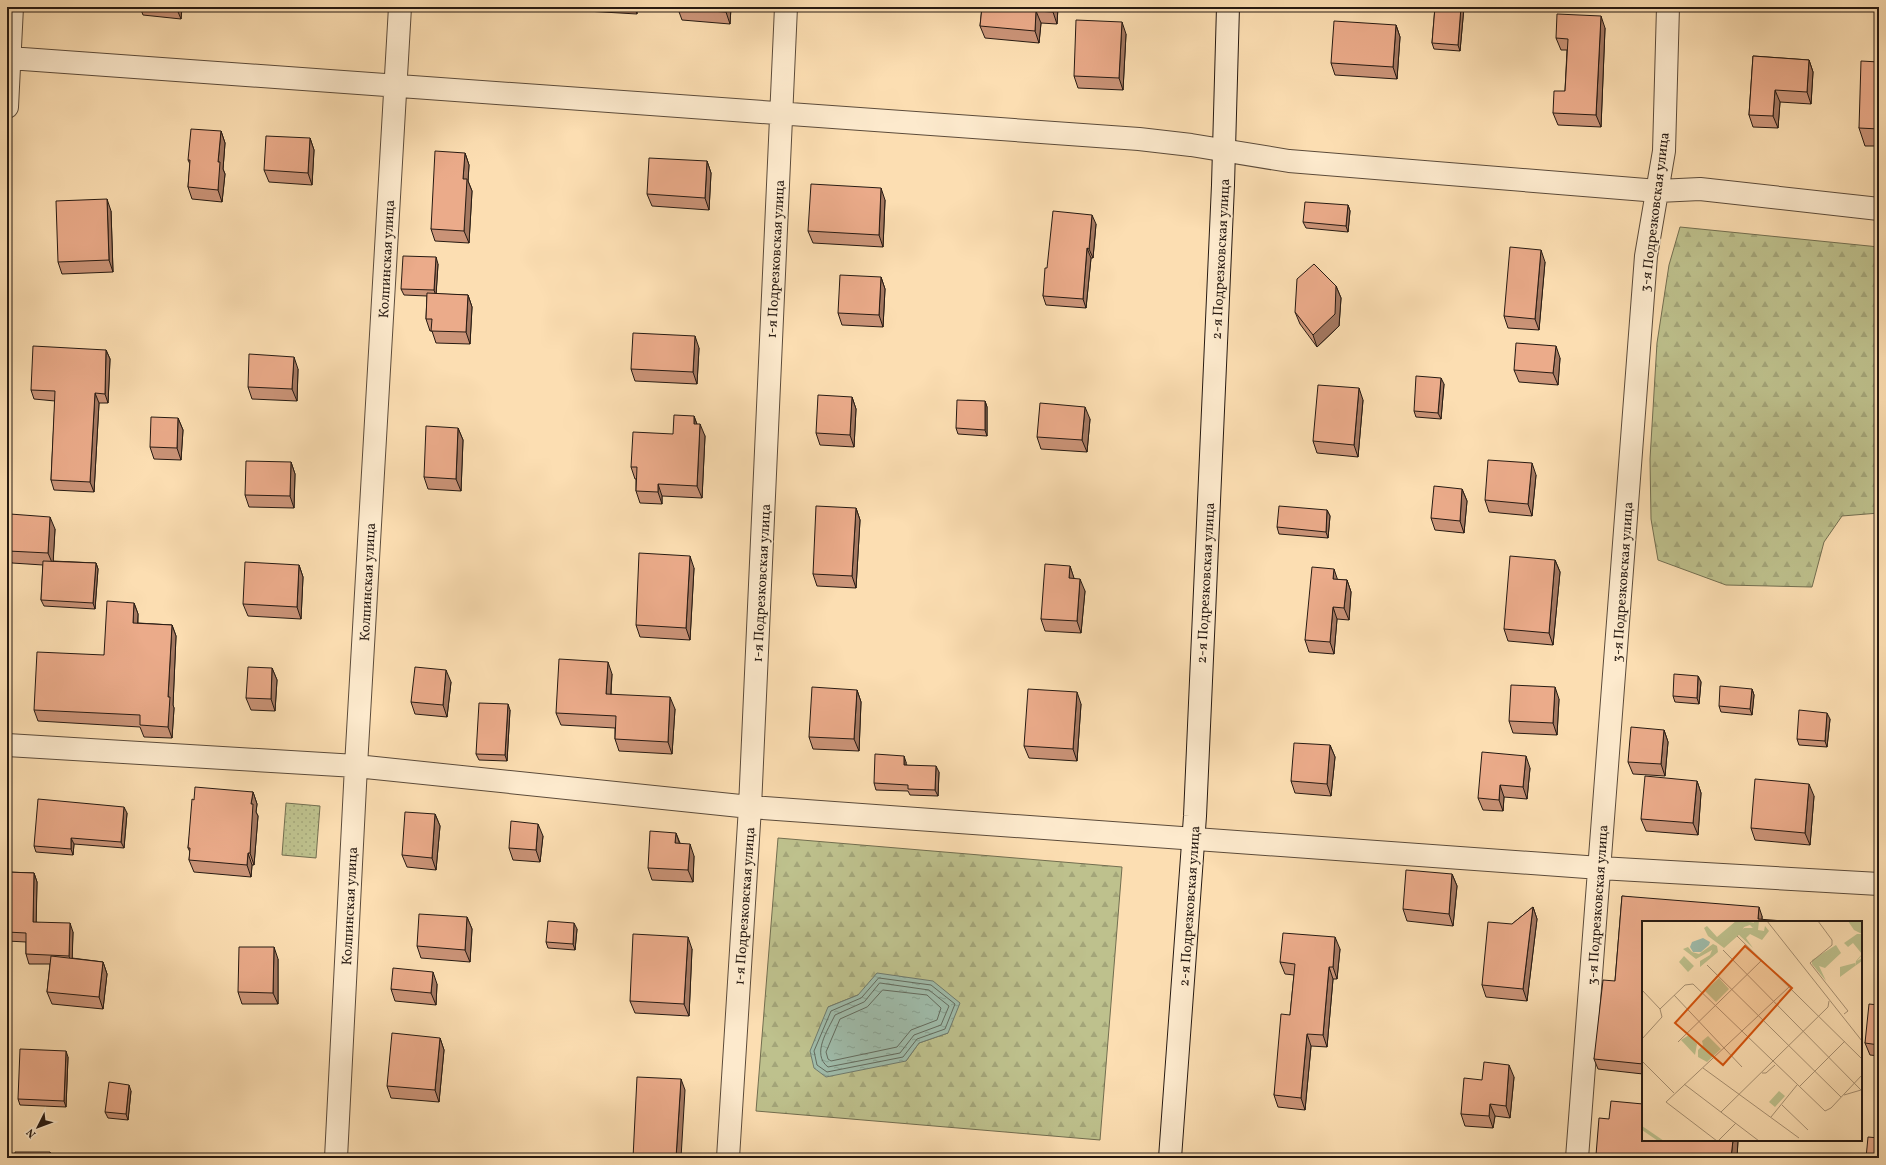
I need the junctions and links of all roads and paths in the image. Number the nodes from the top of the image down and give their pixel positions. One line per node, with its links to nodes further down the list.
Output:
1 (12, 7): 6 (street)
2 (400, 7): 7 (street, Колпинская улица)
3 (786, 7): 9 (street, 1-я Подрезковская улица)
4 (1228, 7): 10 (street, 2-я Подрезковская улица)
5 (1668, 7): 11 (street, 3-я Подрезковская улица)
6 (9, 58): 7 (street); 8 (street)
7 (396, 86): 9 (street); 14 (street, Колпинская улица)
8 (7, 107)
9 (782, 114): 10 (street); 15 (street, 1-я Подрезковская улица)
10 (1224, 151): 11 (street); 16 (street, 2-я Подрезковская улица)
11 (1658, 191): 12 (street); 17 (street, 3-я Подрезковская улица)
12 (1879, 210)
13 (7, 745): 14 (street)
14 (356, 766): 15 (street); 19 (street, Колпинская улица)
15 (750, 807): 16 (street); 20 (street, 1-я Подрезковская улица)
16 (1194, 838): 17 (street); 21 (street, 2-я Подрезковская улица)
17 (1600, 868): 18 (street); 22 (street, 3-я Подрезковская улица)
18 (1879, 884)
19 (336, 1158)
20 (728, 1158)
21 (1170, 1158)
22 (1577, 1158)

